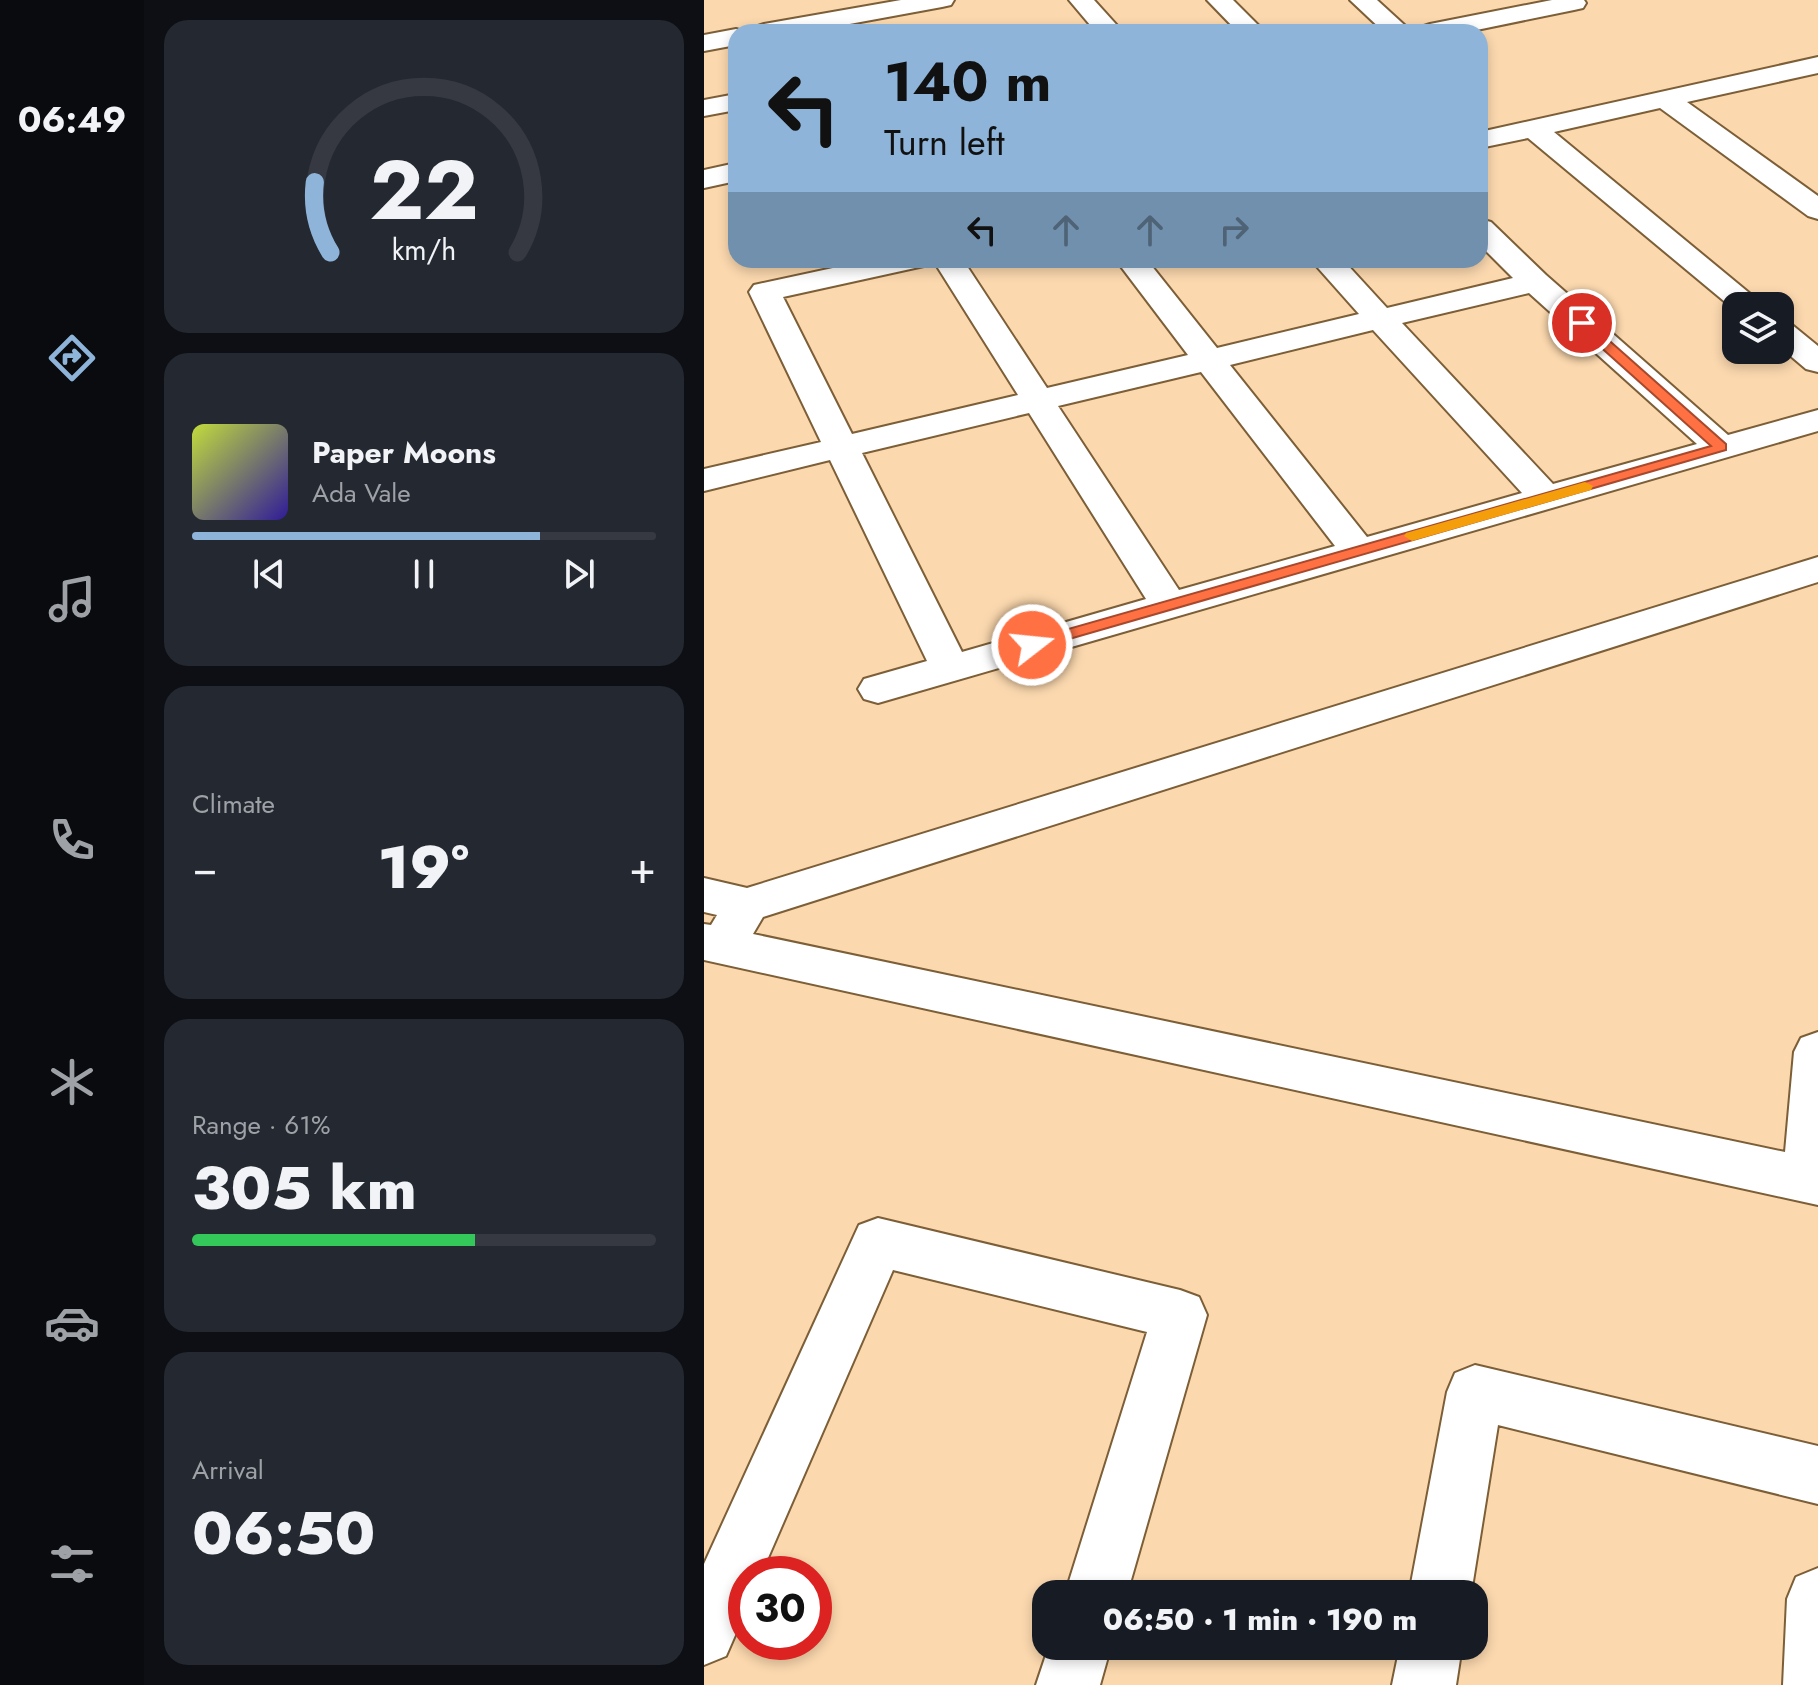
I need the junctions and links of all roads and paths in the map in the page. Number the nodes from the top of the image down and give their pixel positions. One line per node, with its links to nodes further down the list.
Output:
1 (942, 0): 7 (street)
2 (1081, 0): 8 (street)
3 (1219, 0): 9 (street)
4 (1362, 0): 10 (street)
5 (1574, 3): 6 (street)
6 (1530, 5): 11 (street)
7 (808, 24)
8 (1100, 24)
9 (1244, 24)
10 (1390, 24)
11 (1460, 24)
12 (728, 38): 13 (street)
13 (704, 43)
14 (1818, 65): 15 (street)
15 (1786, 72): 16 (street); 17 (street)
16 (1818, 93)
17 (1665, 99): 20 (street); 24 (street)
18 (728, 104): 19 (street)
19 (704, 108)
20 (1533, 128): 21 (street); 31 (street)
21 (1488, 138)
22 (728, 174): 23 (street)
23 (704, 179)
24 (1818, 210)
25 (1488, 236): 30 (street)
26 (876, 268): 38 (street)
27 (953, 268): 36 (street)
28 (1137, 268): 34 (street)
29 (1333, 268): 32 (street)
30 (1526, 273): 32 (street); 39 (street)
31 (1732, 292)
32 (1372, 310): 34 (street); 42 (street)
33 (1794, 342): 35 (street)
34 (1202, 350): 36 (street); 43 (street)
35 (1818, 362)
36 (1032, 391): 38 (street); 45 (street)
37 (1818, 420): 39 (street)
38 (837, 438): 40 (street); 41 (street); 46 (street)
39 (1721, 447): 42 (street)
40 (704, 459)
41 (704, 480)
42 (1546, 498): 43 (street)
43 (1358, 551): 45 (street)
44 (1818, 569): 49 (street)
45 (1169, 605): 46 (street)
46 (950, 668): 47 (street)
47 (878, 689)
48 (704, 895): 49 (street)
49 (747, 905): 50 (street)
50 (713, 944): 52 (street)
51 (1818, 1052): 52 (street)
52 (1814, 1180)
53 (1818, 1475): 55 (street)
54 (1100, 1580): 57 (street)
55 (1442, 1580)
56 (1818, 1599): 62 (street)
57 (704, 1634)
58 (1076, 1660): 60 (street)
59 (1428, 1660): 61 (street)
60 (1068, 1685)
61 (1424, 1685)
62 (1815, 1685)

